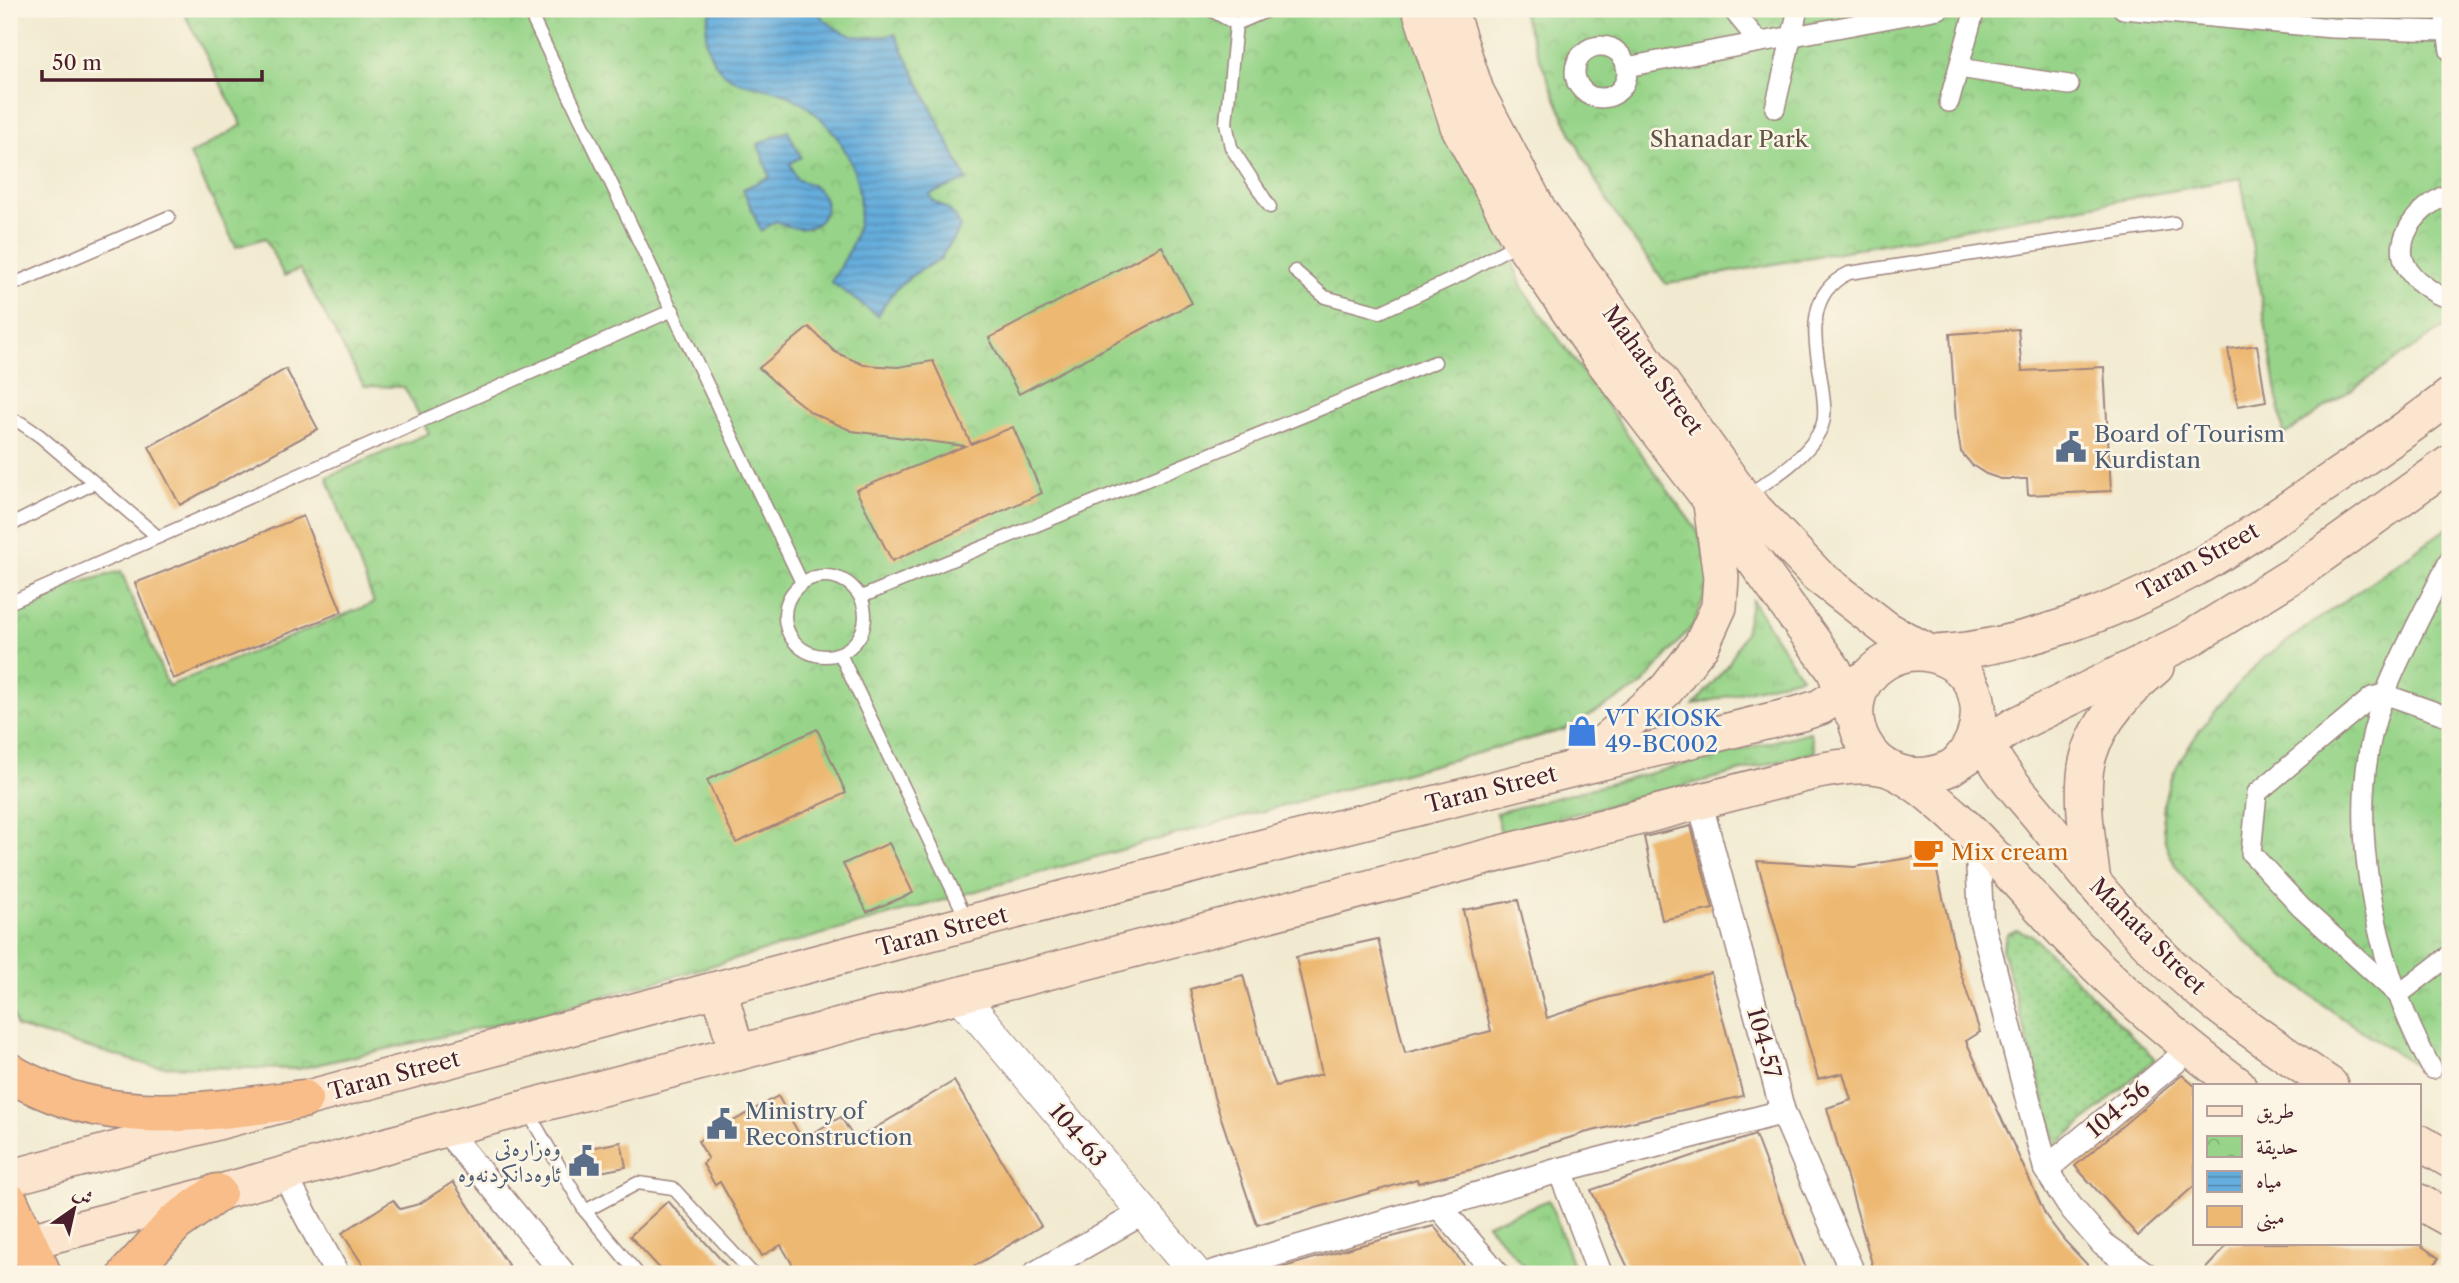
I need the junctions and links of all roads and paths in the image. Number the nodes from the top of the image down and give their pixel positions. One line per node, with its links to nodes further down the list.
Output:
1 (528, 9): 31 (lane)
2 (1209, 9): 13 (lane)
3 (1271, 9): 13 (lane)
4 (1420, 9): 27 (main road, Mahata Street)
5 (1449, 9): 37 (main road, Mahata Street)
6 (1732, 9): 16 (street)
7 (1798, 9): 15 (street)
8 (1939, 9): 12 (street)
9 (1975, 9): 19 (street)
10 (2123, 9): 14 (street)
11 (2444, 9): 14 (street)
12 (1857, 16): 15 (street)
13 (1236, 24): 24 (lane)
14 (2448, 31): 17 (street)
15 (1792, 36): 16 (street); 22 (street)
16 (1759, 42): 18 (street)
17 (2450, 51)
18 (1626, 67)
19 (1958, 68): 20 (street); 21 (street)
20 (2069, 85)
21 (1949, 102)
22 (1775, 108)
23 (2450, 193): 30 (street)
24 (1270, 207)
25 (169, 217): 29 (lane)
26 (2174, 223): 37 (lane)
27 (1517, 235): 28 (lane); 37 (main road, Mahata Street)
28 (1296, 271)
29 (9, 286)
30 (2450, 297)
31 (673, 310): 39 (lane); 41 (lane)
32 (1435, 362): 42 (lane)
33 (2450, 396): 46 (main road, Taran Street)
34 (9, 419): 36 (lane)
35 (2450, 463): 44 (main road)
36 (94, 483): 38 (lane); 39 (lane)
37 (1727, 499): 46 (main road, Mahata Street); 47 (main road, Mahata Street); 51 (main road)
38 (9, 526)
39 (158, 537): 43 (lane)
40 (2450, 559): 48 (street)
41 (802, 583): 42 (lane); 45 (lane)
42 (861, 597): 45 (lane)
43 (9, 603)
44 (2188, 640): 50 (main road); 55 (main road)
45 (840, 654): 56 (lane)
46 (1930, 655): 47 (main road); 50 (main road)
47 (1858, 684): 51 (main road, Taran Street); 52 (main road)
48 (2384, 694): 49 (street); 60 (street); 60 (street)
49 (2450, 717)
50 (1983, 730): 52 (main road); 55 (main road, Mahata Street)
51 (1572, 769): 56 (main road, Taran Street)
52 (1891, 770): 53 (main road); 54 (main road)
53 (1700, 803): 59 (main road); 69 (street, 104-57)
54 (1977, 838): 61 (main road); 73 (street)
55 (2092, 883): 66 (main road, Mahata Street)
56 (969, 923): 58 (main road, Taran Street)
57 (2450, 955): 60 (street)
58 (719, 989): 62 (main road); 67 (main road, Taran Street)
59 (960, 995): 62 (main road); 82 (street, 104-63)
60 (2398, 995): 63 (street)
61 (2190, 1049): 65 (main road); 73 (street, 104-56)
62 (737, 1053): 68 (main road)
63 (2432, 1069)
64 (9, 1072): 67 (highway)
65 (2237, 1084)
66 (2329, 1084)
67 (303, 1099): 76 (main road, Taran Street)
68 (526, 1108): 70 (main road); 81 (lane)
69 (1783, 1112): 74 (street); 95 (street, 104-57)
70 (446, 1129): 75 (main road); 87 (street)
71 (2420, 1143): 72 (main road)
72 (2450, 1160)
73 (2046, 1169): 96 (street)
74 (1560, 1170): 80 (street); 94 (street)
75 (285, 1174): 77 (main road); 86 (street)
76 (9, 1178)
77 (218, 1193): 84 (main road); 85 (highway)
78 (9, 1202): 84 (highway)
79 (2420, 1203): 83 (main road)
80 (1438, 1205): 92 (street); 93 (street)
81 (585, 1211): 88 (lane); 89 (lane)
82 (1144, 1213): 90 (street); 91 (street, 104-63)
83 (2450, 1219)
84 (25, 1254)
85 (128, 1274)
86 (337, 1274)
87 (564, 1274)
88 (638, 1274)
89 (753, 1274)
90 (1035, 1274)
91 (1196, 1274)
92 (1208, 1274)
93 (1497, 1274)
94 (1600, 1274)
95 (1853, 1274)
96 (2145, 1274)

